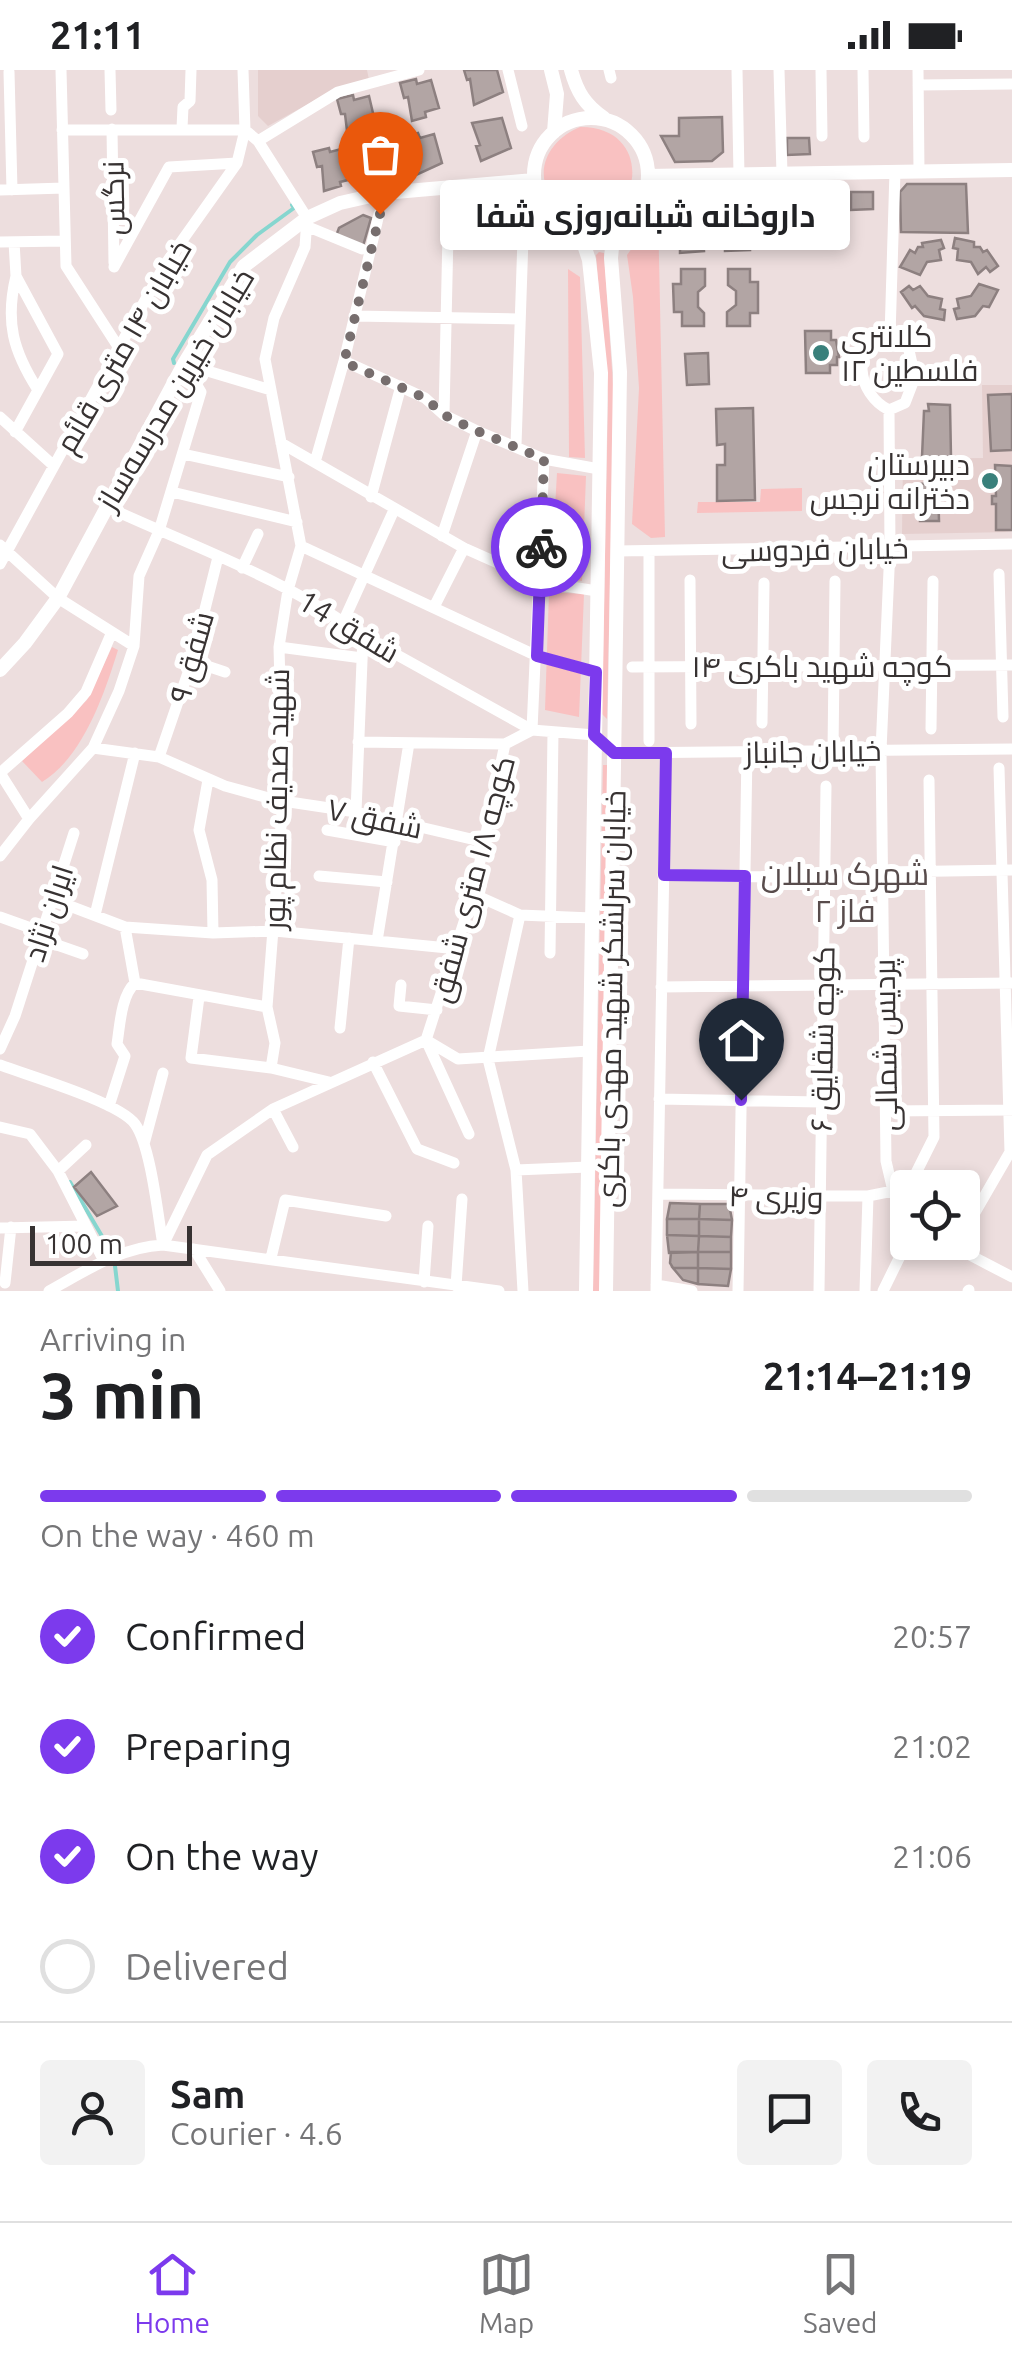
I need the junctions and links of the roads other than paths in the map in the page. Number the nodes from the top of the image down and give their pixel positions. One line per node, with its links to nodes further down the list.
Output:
1 (61, 70): 25 (street)
2 (110, 70): 19 (street)
3 (191, 70): 23 (street)
4 (244, 70): 26 (street, خیابان ۱۴ متری قائم)
5 (420, 70): 30 (street)
6 (508, 70): 22 (street)
7 (551, 70): 27 (main road)
8 (571, 70): 20 (main road)
9 (736, 70): 36 (street)
10 (780, 70): 35 (street)
11 (822, 70): 28 (street)
12 (863, 70): 29 (street)
13 (918, 70): 18 (street)
14 (967, 70): 16 (street)
15 (9, 72): 21 (street)
16 (967, 84): 17 (street); 18 (street)
17 (1012, 84)
18 (918, 85): 34 (street)
19 (111, 110)
20 (604, 119): 27 (main road); 37 (main road)
21 (5, 122): 41 (street)
22 (522, 126)
23 (182, 128): 24 (street); 26 (street)
24 (112, 129): 25 (street); 31 (street, نرگس)
25 (62, 130): 39 (street)
26 (245, 130): 30 (street); 31 (street, خیابان ۱۴ متری قائم)
27 (554, 132): 38 (main road)
28 (822, 136)
29 (864, 137)
30 (258, 141): 43 (street)
31 (237, 163): 56 (street, خیابان ۱۴ متری قائم)
32 (1012, 170): 34 (main road)
33 (895, 171): 34 (main road); 35 (main road); 55 (street)
34 (920, 171)
35 (782, 174): 36 (main road)
36 (740, 175): 37 (main road)
37 (648, 176): 44 (main road)
38 (534, 180): 40 (main road, خیابان خیرین مدرسه‌ساز); 45 (main road)
39 (64, 188): 41 (street); 47 (street)
40 (449, 188): 43 (main road, خیابان خیرین مدرسه‌ساز); 53 (street)
41 (6, 190)
42 (380, 214): 52 (street)
43 (306, 222): 50 (street); 58 (main road, خیابان خیرین مدرسه‌ساز); 61 (street)
44 (614, 227): 45 (main road); 87 (main road, خیابان سرلشکر شهید مهدی باکری)
45 (579, 230): 73 (main road, خیابان سرلشکر شهید مهدی باکری)
46 (523, 238): 54 (street)
47 (65, 240): 49 (street); 56 (street)
48 (0, 242): 49 (street)
49 (14, 242): 51 (street)
50 (362, 249)
51 (16, 276): 60 (street); 60 (street)
52 (354, 316): 53 (street); 57 (street)
53 (446, 318): 54 (street); 63 (street)
54 (519, 319): 68 (street)
55 (890, 336): 62 (street); 62 (street)
56 (119, 348): 72 (street, خیابان ۱۴ متری قائم)
57 (344, 362): 59 (street); 71 (street)
58 (184, 364): 61 (street); 69 (street); 77 (main road, خیابان خیرین مدرسه‌ساز)
59 (401, 386): 63 (street); 76 (street)
60 (38, 390): 66 (street)
61 (271, 390): 67 (street)
62 (889, 410): 86 (street, پردیس شمالی)
63 (444, 415): 65 (street)
64 (0, 416): 66 (street)
65 (477, 431): 68 (street); 82 (street)
66 (15, 432): 72 (street)
67 (282, 442): 71 (street); 74 (street)
68 (516, 445): 70 (street)
69 (183, 454): 74 (street); 75 (street)
70 (544, 459): 73 (street); 96 (street)
71 (315, 462): 76 (street)
72 (54, 466): 89 (street, خیابان ۱۴ متری قائم)
73 (599, 469): 100 (main road, خیابان سرلشکر شهید مهدی باکری)
74 (289, 478): 79 (street)
75 (172, 492): 79 (street); 80 (street)
76 (370, 497): 78 (street)
77 (105, 506): 80 (street, شفق 14); 101 (main road, خیابان خیرین مدرسه‌ساز)
78 (394, 510): 82 (street); 92 (street)
79 (297, 522): 84 (street)
80 (159, 531): 90 (street, شفق 14); 106 (street)
81 (258, 534): 91 (street)
82 (442, 536): 85 (street)
83 (1012, 544): 86 (street, خیابان فردوسی)
84 (301, 546): 92 (street); 99 (street, شهید صدیف نظام پور)
85 (464, 548): 96 (street); 102 (street)
86 (890, 548): 88 (street, خیابان فردوسی); 112 (street, پردیس شمالی)
87 (617, 551): 88 (street, خیابان فردوسی); 139 (main road, خیابان سرلشکر شهید مهدی باکری)
88 (649, 551): 114 (street)
89 (2, 554): 101 (street)
90 (218, 557): 91 (street, شفق 14); 110 (street, شفق ۹)
91 (242, 568): 99 (street, شفق 14)
92 (364, 574): 102 (street); 103 (street)
93 (999, 574): 111 (street)
94 (690, 580): 115 (street)
95 (934, 581): 113 (street)
96 (540, 582): 100 (street); 108 (street)
97 (835, 582): 117 (street)
98 (764, 583): 116 (street)
99 (288, 590): 103 (street, شفق 14); 107 (street, شهید صدیف نظام پور)
100 (597, 592): 121 (main road, خیابان سرلشکر شهید مهدی باکری)
101 (58, 598): 104 (street); 119 (main road, خیابان خیرین مدرسه‌ساز)
102 (434, 607): 108 (street)
103 (344, 620): 105 (street, شفق 14)
104 (112, 632): 106 (street); 148 (street)
105 (363, 636): 109 (street); 126 (street, شفق 14)
106 (134, 646): 133 (street)
107 (279, 647): 109 (street); 146 (street, شهید صدیف نظام پور)
108 (537, 656): 121 (street); 126 (street)
109 (362, 658): 130 (street)
110 (192, 661): 120 (street); 141 (street, شفق ۹)
111 (1006, 664): 113 (street, کوچه شهید باکری ۱۴); 122 (street)
112 (887, 665): 113 (street, کوچه شهید باکری ۱۴); 117 (street, کوچه شهید باکری ۱۴); 135 (street, پردیس شمالی)
113 (931, 665): 125 (street)
114 (649, 666): 115 (street, کوچه شهید باکری ۱۴); 118 (street, کوچه شهید باکری ۱۴); 129 (street)
115 (692, 666): 116 (street, کوچه شهید باکری ۱۴); 124 (street)
116 (763, 666): 117 (street, کوچه شهید باکری ۱۴); 123 (street)
117 (834, 666): 136 (street)
118 (632, 667)
119 (0, 670)
120 (226, 672)
121 (596, 672): 128 (main road, خیابان سرلشکر شهید مهدی باکری)
122 (1003, 717)
123 (762, 722)
124 (691, 724)
125 (931, 729)
126 (532, 730): 127 (street, شفق 14); 132 (street, کوچه ۱۸ متری شفق)
127 (554, 732): 128 (street, شفق 14); 168 (street)
128 (594, 735): 139 (main road); 169 (main road, خیابان سرلشکر شهید مهدی باکری)
129 (649, 741)
130 (358, 742): 131 (street); 147 (street)
131 (409, 743): 132 (street); 149 (street)
132 (506, 744): 153 (street, کوچه ۱۸ متری شفق)
133 (93, 748): 138 (street, شفق ۷); 148 (street)
134 (1012, 749): 135 (street, خیابان جانباز)
135 (882, 750): 136 (street, خیابان جانباز); 157 (street, پردیس شمالی)
136 (833, 751): 137 (street, خیابان جانباز)
137 (747, 752): 140 (street, خیابان جانباز); 160 (street)
138 (136, 753): 141 (street, شفق ۷); 165 (street)
139 (614, 753): 140 (street, خیابان جانباز); 248 (main road, خیابان سرلشکر شهید مهدی باکری)
140 (666, 753): 158 (street)
141 (159, 756): 143 (street, شفق ۷)
142 (999, 768): 155 (street)
143 (208, 780): 146 (street, شفق ۷); 172 (street)
144 (929, 780): 156 (street)
145 (826, 786): 161 (street, کوچه شقایق ۶)
146 (282, 800): 147 (street, شفق ۷); 171 (street, شهید صدیف نظام پور)
147 (356, 812): 149 (street, شفق ۷)
148 (29, 819): 154 (street)
149 (398, 823): 152 (street); 153 (street, شفق ۷)
150 (327, 830): 152 (street)
151 (74, 833): 164 (street, ایران نژاد)
152 (394, 842): 162 (street)
153 (484, 842): 163 (street, کوچه ۱۸ متری شفق)
154 (0, 856)
155 (1007, 870): 156 (street); 180 (street)
156 (930, 871): 157 (street); 182 (street)
157 (883, 872): 186 (street, پردیس شمالی)
158 (664, 875): 160 (street); 183 (street)
159 (319, 876): 162 (street)
160 (745, 876): 161 (street); 184 (street)
161 (825, 878): 185 (street, کوچه شقایق ۶)
162 (387, 882): 175 (street)
163 (473, 894): 166 (street); 176 (street, کوچه ۱۸ متری شفق)
164 (54, 900): 165 (street); 173 (street, ایران نژاد)
165 (95, 915): 170 (street)
166 (520, 915): 168 (street); 194 (street)
167 (0, 917): 173 (street)
168 (552, 918): 169 (street); 177 (street)
169 (592, 918): 193 (main road, خیابان سرلشکر شهید مهدی باکری)
170 (126, 928): 172 (street); 179 (street)
171 (275, 931): 172 (street); 174 (street); 188 (street, شهید صدیف نظام پور)
172 (213, 934)
173 (41, 935): 178 (street); 192 (street, ایران نژاد)
174 (349, 938): 175 (street); 190 (street)
175 (378, 941): 176 (street)
176 (458, 949): 189 (street, کوچه ۱۸ متری شفق)
177 (550, 953)
178 (82, 954)
179 (134, 983): 187 (street); 203 (street)
180 (1008, 983): 182 (street); 205 (street)
181 (401, 985): 189 (street)
182 (932, 985): 186 (street); 207 (street)
183 (662, 986): 184 (street); 200 (street)
184 (743, 986): 185 (street); 201 (street)
185 (823, 986): 186 (street); 202 (street, کوچه شقایق ۶)
186 (884, 986): 206 (street, پردیس شمالی)
187 (200, 997): 188 (street); 197 (street)
188 (267, 1007): 197 (street, شهید صدیف نظام پور)
189 (437, 1010): 191 (street, کوچه ۱۸ متری شفق)
190 (340, 1028)
191 (426, 1040): 194 (street); 195 (street); 209 (street)
192 (0, 1049)
193 (590, 1051): 194 (street); 214 (main road, خیابان سرلشکر شهید مهدی باکری)
194 (488, 1059): 215 (street)
195 (373, 1062): 199 (street); 213 (street)
196 (0, 1065): 203 (street)
197 (271, 1068): 199 (street)
198 (163, 1073): 210 (street)
199 (329, 1082): 204 (street)
200 (659, 1099): 201 (street); 220 (street)
201 (741, 1100): 202 (street); 221 (street)
202 (822, 1102): 222 (street, کوچه شقایق ۶)
203 (109, 1106): 210 (street)
204 (272, 1109): 212 (street); 230 (street)
205 (1010, 1110): 207 (street); 225 (street)
206 (886, 1112): 207 (street); 218 (street, پردیس شمالی)
207 (934, 1112): 216 (street)
208 (0, 1127): 217 (street)
209 (469, 1134)
210 (144, 1144): 230 (street)
211 (86, 1146): 217 (street)
212 (293, 1148)
213 (454, 1163)
214 (588, 1168): 215 (street); 247 (main road, خیابان سرلشکر شهید مهدی باکری)
215 (516, 1170): 246 (street)
216 (918, 1170)
217 (58, 1171): 227 (street)
218 (890, 1178)
219 (890, 1192): 223 (street, وزیری ۴)
220 (658, 1194): 221 (street, وزیری ۴); 241 (street)
221 (739, 1196): 222 (street, وزیری ۴); 250 (street)
222 (820, 1196): 223 (street, وزیری ۴); 251 (street, کوچه شقایق ۶)
223 (868, 1196): 252 (street)
224 (462, 1199): 240 (street)
225 (980, 1204)
226 (386, 1216): 232 (street)
227 (86, 1226): 229 (street); 235 (street)
228 (428, 1226): 238 (street)
229 (5, 1228): 239 (street)
230 (163, 1246): 231 (street); 235 (street)
231 (194, 1249): 232 (street); 243 (street)
232 (271, 1258): 236 (street)
233 (980, 1259): 237 (street)
234 (898, 1260): 253 (street)
235 (104, 1261): 242 (street)
236 (369, 1274): 238 (street); 244 (street)
237 (1012, 1277)
238 (424, 1282): 240 (street)
239 (5, 1283)
240 (456, 1286): 245 (street)
241 (656, 1288): 249 (street)
242 (49, 1291)
243 (220, 1291)
244 (368, 1291)
245 (499, 1291)
246 (523, 1291)
247 (586, 1291)
248 (606, 1291)
249 (692, 1291)
250 (738, 1291)
251 (818, 1291)
252 (866, 1291)
253 (883, 1291)

